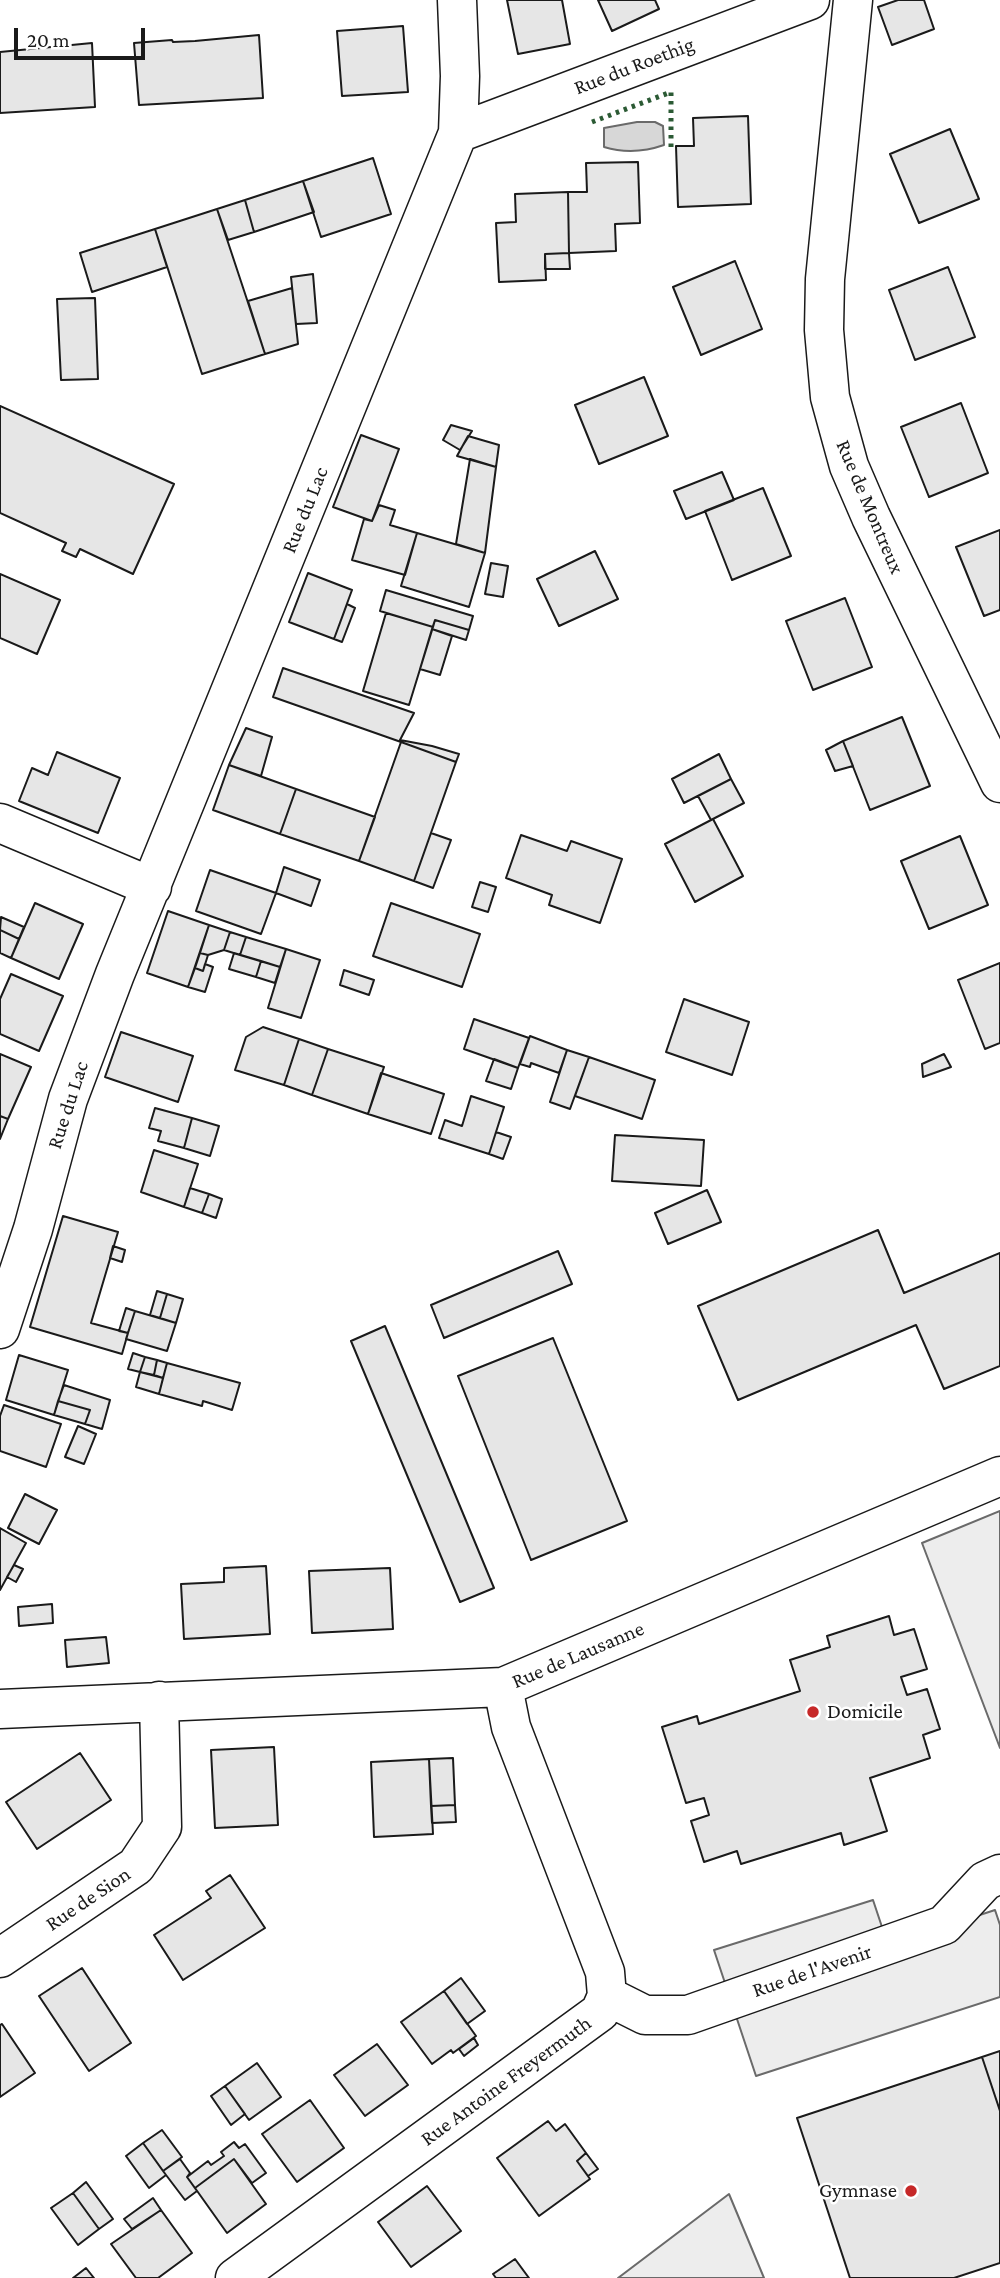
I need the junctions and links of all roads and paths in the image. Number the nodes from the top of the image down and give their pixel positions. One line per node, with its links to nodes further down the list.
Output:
1 (457, 0): 4 (street)
2 (810, 0): 4 (street, Rue du Roethig)
3 (853, 0): 5 (street, Rue de Montreux)
4 (458, 132): 7 (street, Rue du Lac)
5 (1000, 783)
6 (0, 823): 7 (street)
7 (152, 887): 8 (street, Rue du Lac)
8 (0, 1329)
9 (1000, 1476): 10 (street, Rue de Lausanne)
10 (503, 1687): 11 (street, Rue de Lausanne); 15 (street, Rue Antoine Freyermuth)
11 (159, 1700): 12 (street, Rue de Lausanne); 14 (street, Rue de Sion)
12 (0, 1709)
13 (1000, 1874): 15 (street, Rue de l'Avenir)
14 (0, 1958)
15 (607, 1996): 16 (street, Rue Antoine Freyermuth)
16 (235, 2278)

